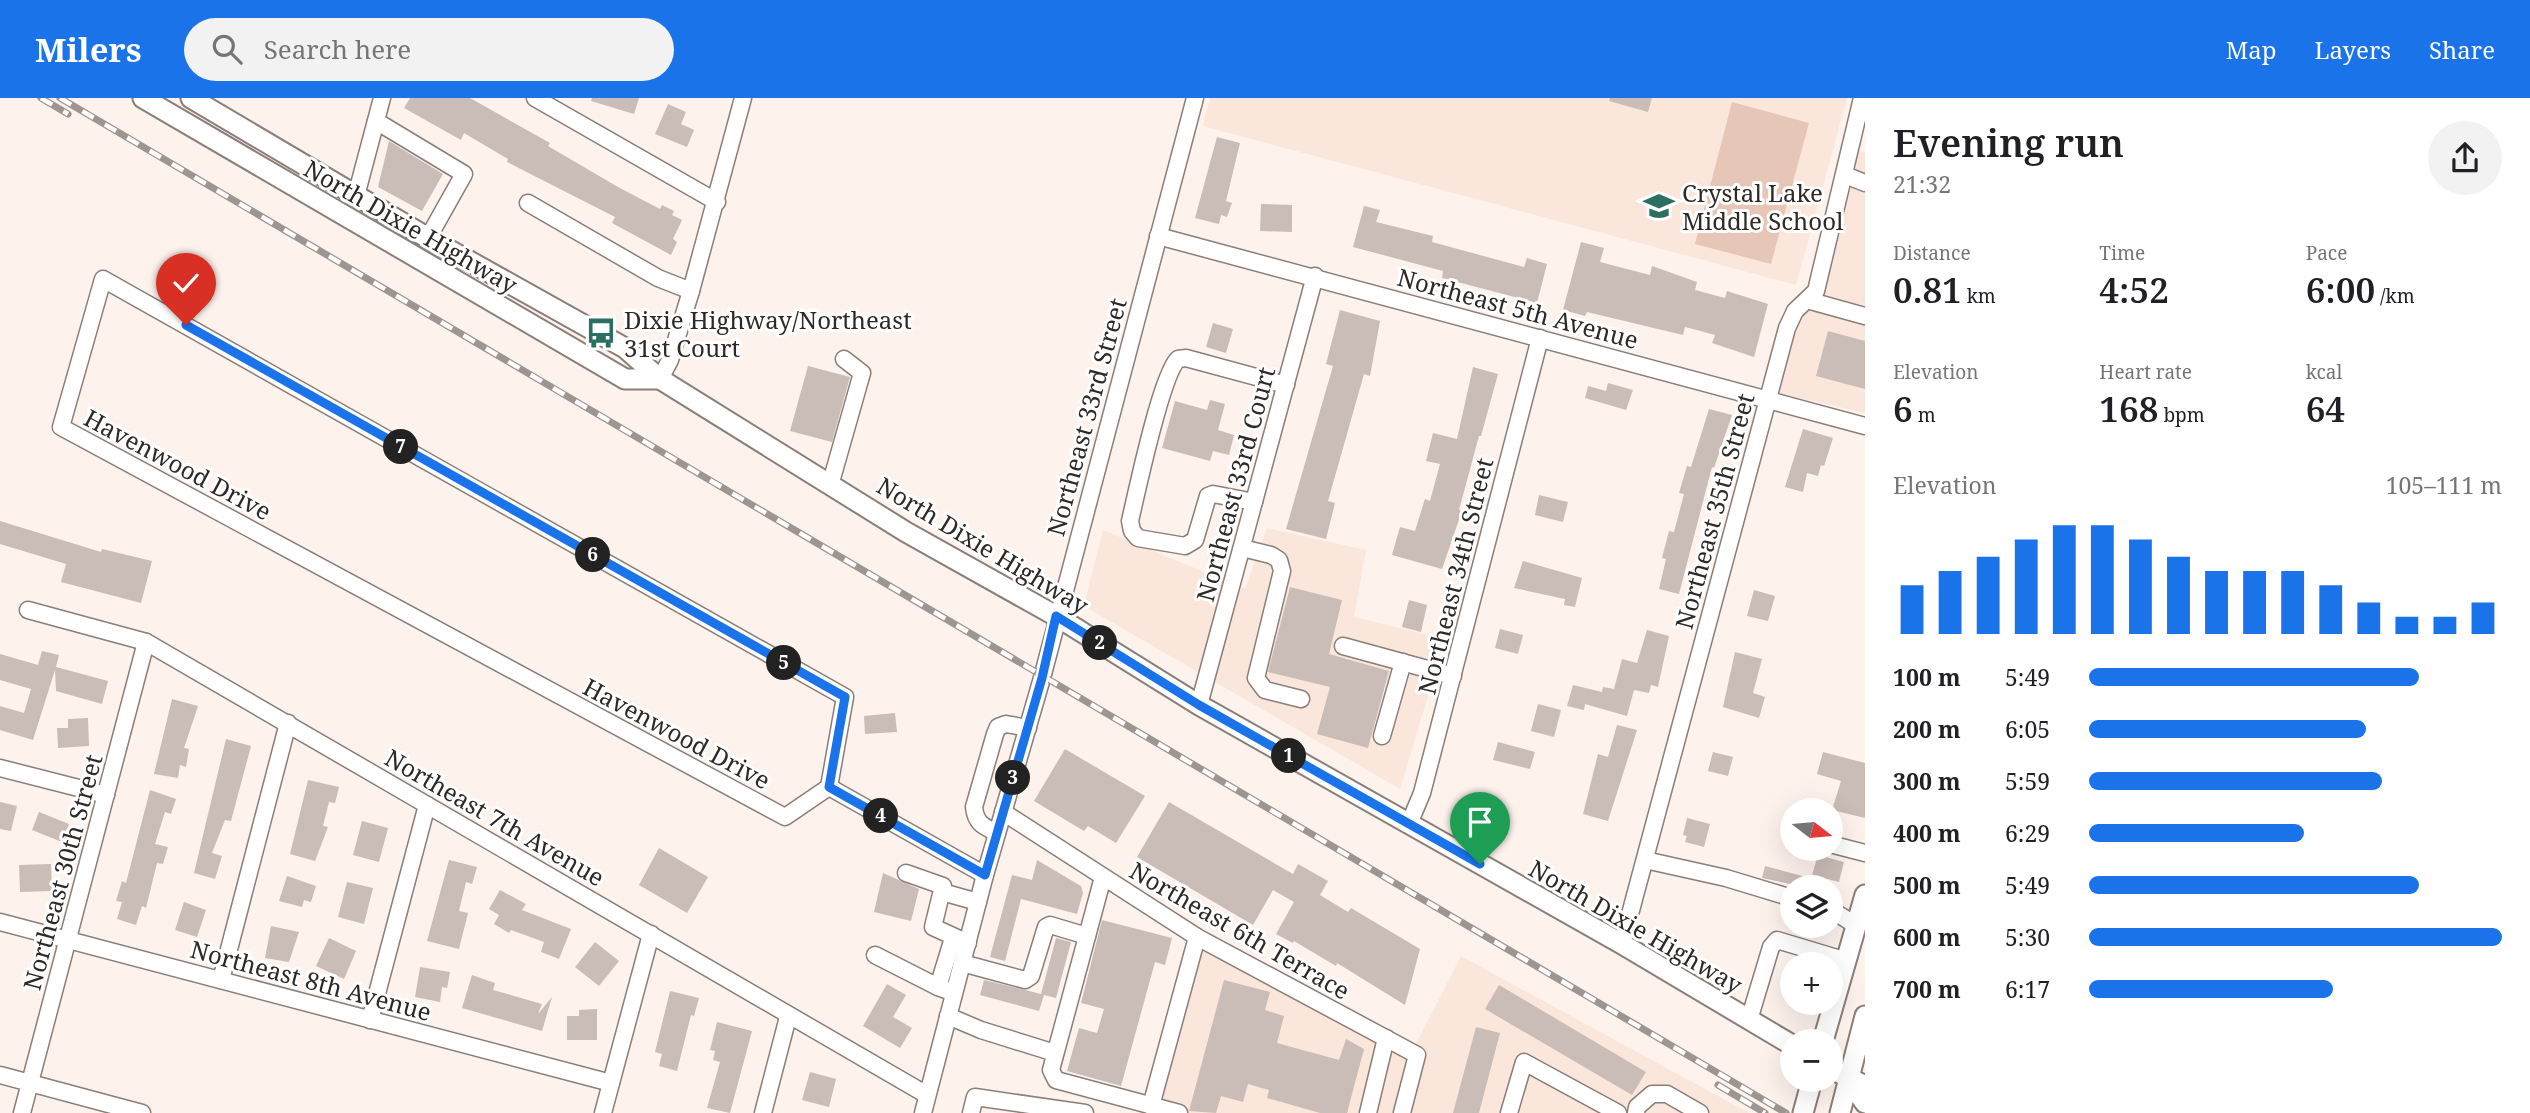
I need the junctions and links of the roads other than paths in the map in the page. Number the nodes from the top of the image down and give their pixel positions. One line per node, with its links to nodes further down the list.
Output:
1 (143, 98): 24 (main road, North Dixie Highway)
2 (191, 98): 13 (main road, North Dixie Highway)
3 (382, 98): 9 (street)
4 (535, 98): 8 (street)
5 (743, 98): 14 (street)
6 (1195, 98): 16 (street, Northeast 33rd Street)
7 (1862, 98): 10 (street, Northeast 35th Street)
8 (558, 104): 14 (street)
9 (376, 121): 13 (street); 17 (street)
10 (1858, 143): 11 (street, Northeast 35th Street)
11 (1845, 176): 12 (street); 20 (street, Northeast 35th Street)
12 (1865, 183)
13 (356, 196): 17 (main road, North Dixie Highway)
14 (717, 202): 19 (street)
15 (528, 203): 19 (street)
16 (1158, 236): 18 (street, Northeast 5th Avenue); 32 (street, Northeast 33rd Street)
17 (428, 238): 24 (main road, North Dixie Highway)
18 (1315, 276): 22 (street, Northeast 5th Avenue); 25 (street, Northeast 33rd Court)
19 (691, 291): 24 (street)
20 (1807, 300): 21 (street); 26 (street, Northeast 35th Street)
21 (1865, 316)
22 (1540, 338): 26 (street, Northeast 5th Avenue); 36 (street, Northeast 34th Street)
23 (844, 359): 28 (street)
24 (660, 379): 28 (main road, North Dixie Highway)
25 (1286, 385): 29 (street, Northeast 33rd Court); 29 (street)
26 (1768, 399): 27 (street, Northeast 5th Avenue); 51 (street, Northeast 35th Street)
27 (1865, 426)
28 (831, 482): 32 (main road, North Dixie Highway)
29 (1254, 502): 30 (street, Northeast 33rd Court)
30 (1241, 548): 37 (street); 38 (street, Northeast 33rd Court)
31 (28, 610): 33 (street, Northeast 7th Avenue)
32 (1056, 616): 38 (main road, North Dixie Highway); 40 (street, Northeast 33rd Street)
33 (146, 642): 39 (street, Northeast 7th Avenue); 44 (street, Northeast 30th Street)
34 (1343, 646): 35 (street)
35 (1403, 662): 36 (street); 41 (street)
36 (1453, 676): 47 (street, Northeast 34th Street)
37 (1301, 699)
38 (1199, 705): 47 (main road, North Dixie Highway)
39 (288, 723): 45 (street, Northeast 7th Avenue); 71 (street)
40 (1028, 728): 46 (street, Northeast 33rd Street); 48 (street)
41 (1382, 736)
42 (0, 768): 44 (street)
43 (829, 787): 43 (street, Havenwood Drive); 53 (street)
44 (106, 795): 65 (street, Northeast 30th Street)
45 (427, 805): 62 (street, Northeast 7th Avenue); 76 (street)
46 (1003, 813): 48 (street, Northeast 33rd Street); 54 (street, Northeast 6th Terrace)
47 (1409, 824): 67 (main road, North Dixie Highway)
48 (997, 833): 53 (street, Northeast 33rd Street)
49 (1843, 847): 50 (street)
50 (1865, 853)
51 (1645, 860): 56 (street); 67 (street, Northeast 35th Street)
52 (906, 873): 55 (street)
53 (985, 875): 58 (street, Northeast 33rd Street)
54 (1103, 877): 63 (street); 64 (street, Northeast 6th Terrace)
55 (942, 892): 58 (street); 66 (street)
56 (1780, 894)
57 (1865, 895): 61 (main road)
58 (978, 902): 66 (street, Northeast 33rd Street)
59 (1843, 917): 61 (street)
60 (0, 922): 65 (street, Northeast 8th Avenue)
61 (1857, 926): 69 (main road)
62 (651, 934): 75 (street, Northeast 7th Avenue); 86 (street)
63 (1087, 936): 70 (street); 82 (street)
64 (1197, 937): 80 (street, Northeast 6th Terrace); 90 (street)
65 (68, 940): 71 (street, Northeast 8th Avenue); 85 (street, Northeast 30th Street)
66 (960, 940): 70 (street, Northeast 33rd Street); 72 (street)
67 (1622, 944): 77 (main road, North Dixie Highway)
68 (876, 954): 72 (street)
69 (1847, 961): 77 (street); 79 (main road)
70 (962, 963): 73 (street, Northeast 33rd Street)
71 (221, 980): 76 (street, Northeast 8th Avenue)
72 (938, 988): 73 (street)
73 (954, 992): 74 (street, Northeast 33rd Street)
74 (948, 1016): 82 (street); 88 (street, Northeast 33rd Street)
75 (789, 1017): 88 (street, Northeast 7th Avenue); 94 (street)
76 (370, 1020): 86 (street, Northeast 8th Avenue)
77 (1749, 1020): 81 (main road, North Dixie Highway)
78 (1864, 1025): 84 (main road)
79 (1827, 1029)
80 (1386, 1038): 99 (street); 100 (street, Northeast 6th Terrace)
81 (1780, 1038)
82 (1055, 1053): 90 (street)
83 (0, 1075): 85 (street)
84 (1856, 1082): 89 (main road); 106 (main road)
85 (30, 1083): 91 (street, Northeast 30th Street); 92 (street)
86 (611, 1083): 93 (street)
87 (1809, 1092): 105 (main road)
88 (927, 1095): 95 (street, Northeast 33rd Street)
89 (1865, 1103)
90 (1152, 1106): 98 (street)
91 (22, 1113)
92 (142, 1113)
93 (603, 1113)
94 (763, 1113)
95 (923, 1113)
96 (971, 1113): 97 (street)
97 (1085, 1113)
98 (1179, 1113)
99 (1368, 1113)
100 (1402, 1113)
101 (1509, 1113): 102 (street)
102 (1618, 1113)
103 (1636, 1113): 104 (street)
104 (1700, 1113)
105 (1803, 1113)
106 (1840, 1113)

